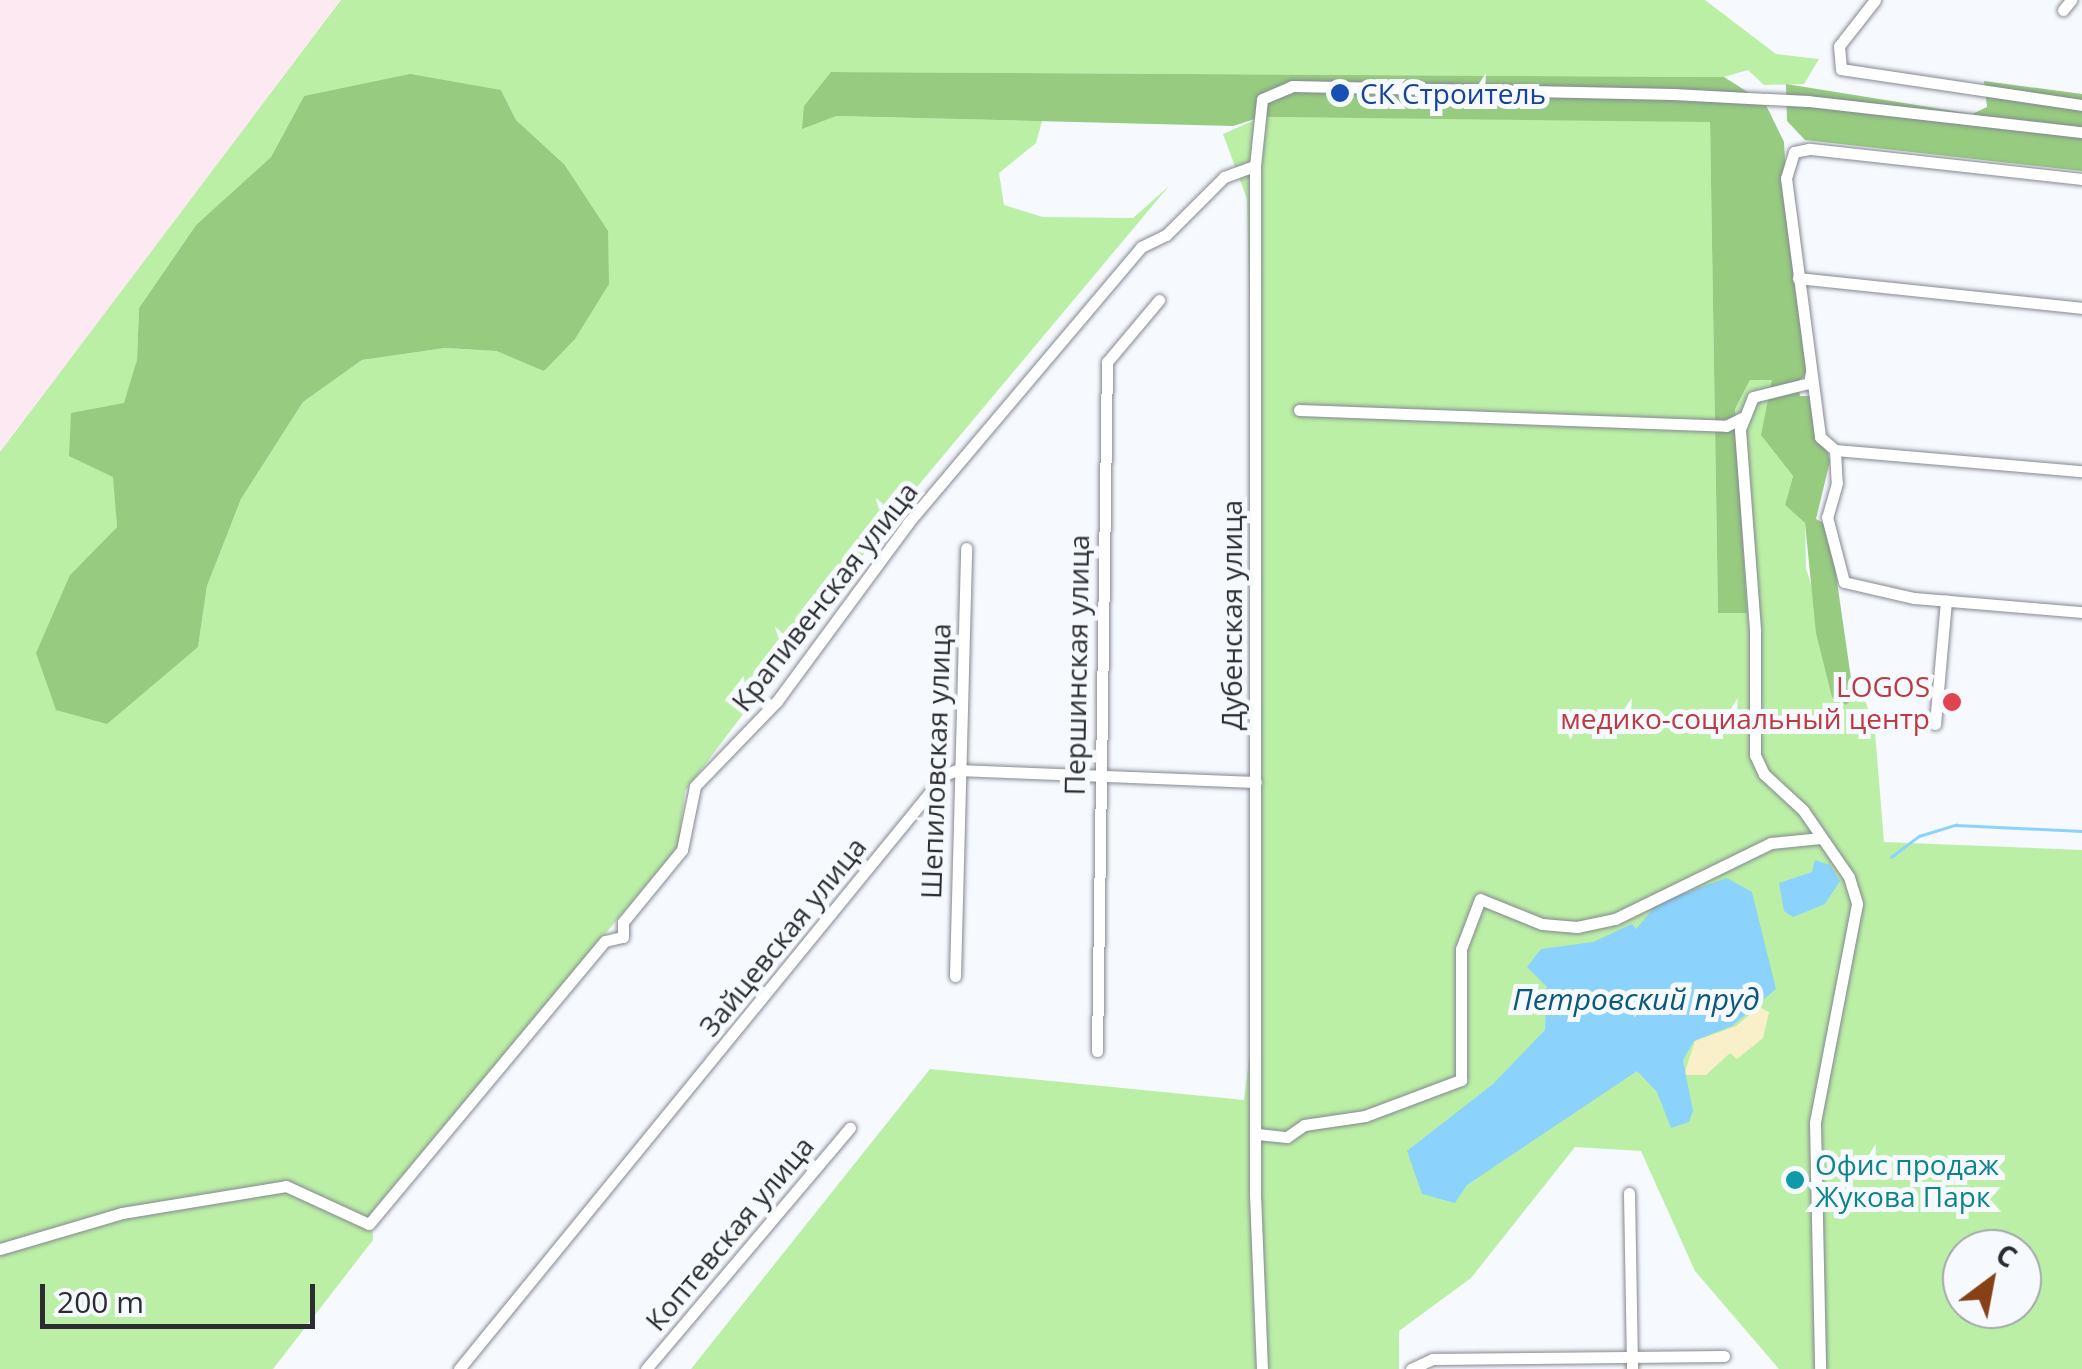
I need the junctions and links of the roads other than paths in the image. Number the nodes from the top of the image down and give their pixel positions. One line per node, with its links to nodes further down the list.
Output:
1 (1875, 0): 2 (street)
2 (2082, 105)
3 (2082, 132): 4 (street, Дубенская улица)
4 (1255, 166): 20 (street, Дубенская улица); 27 (street, Крапивенская улица)
5 (2082, 179): 6 (street)
6 (1798, 278): 8 (street); 9 (street)
7 (1159, 300): 19 (street, Першинская улица)
8 (2082, 308)
9 (1811, 372): 11 (street); 12 (street)
10 (1299, 410): 11 (street)
11 (1742, 418): 21 (street)
12 (1835, 450): 13 (street); 15 (street)
13 (2082, 471)
14 (966, 548): 18 (street, Шепиловская улица)
15 (1946, 600): 16 (street); 17 (street)
16 (2082, 612)
17 (1935, 724)
18 (957, 770): 19 (street); 22 (street, Шепиловская улица); 30 (street, Зайцевская улица)
19 (1099, 776): 20 (street); 23 (street, Першинская улица)
20 (1256, 782): 25 (street, Дубенская улица)
21 (1821, 838): 25 (street); 34 (street)
22 (955, 976)
23 (1097, 1051)
24 (850, 1128): 31 (street, Коптевская улица)
25 (1256, 1134): 32 (street, Дубенская улица)
26 (1629, 1193): 29 (street)
27 (0, 1248)
28 (1724, 1356): 29 (street)
29 (1632, 1364): 33 (street)
30 (459, 1369)
31 (646, 1369)
32 (1262, 1369)
33 (1411, 1369)
34 (1820, 1369)

